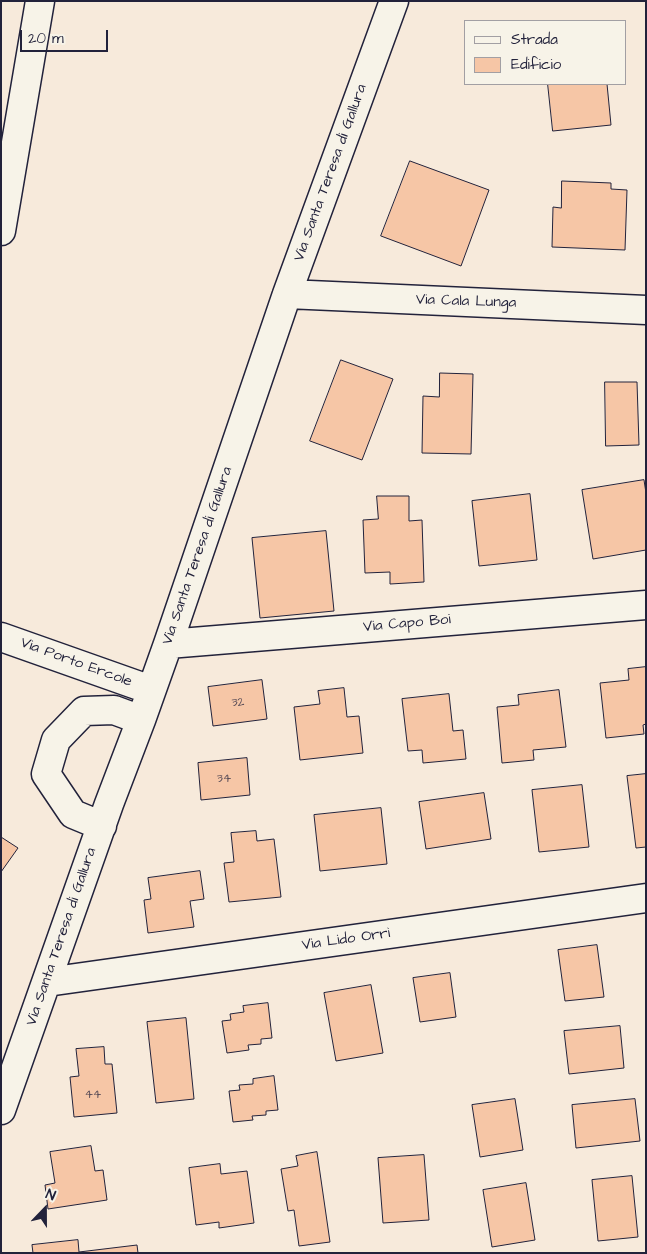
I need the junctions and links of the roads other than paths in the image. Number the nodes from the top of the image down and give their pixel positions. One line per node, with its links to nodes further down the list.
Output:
1 (40, 1): 3 (street)
2 (394, 1): 4 (street, Via Santa Teresa di Gallura)
3 (1, 232)
4 (287, 294): 5 (street, Via Cala Lunga); 8 (street, Via Santa Teresa di Gallura)
5 (646, 310)
6 (646, 605): 8 (street, Via Capo Boi)
7 (1, 637): 9 (street, Via Porto Ercole)
8 (168, 644): 9 (street, Via Santa Teresa di Gallura)
9 (151, 690): 10 (street, Via Santa Teresa di Gallura)
10 (141, 720): 11 (street, Via Santa Teresa di Gallura); 11 (street)
11 (102, 826): 13 (street, Via Santa Teresa di Gallura)
12 (646, 898): 13 (street, Via Lido Orrì)
13 (47, 982): 14 (street, Via Santa Teresa di Gallura)
14 (1, 1110)

